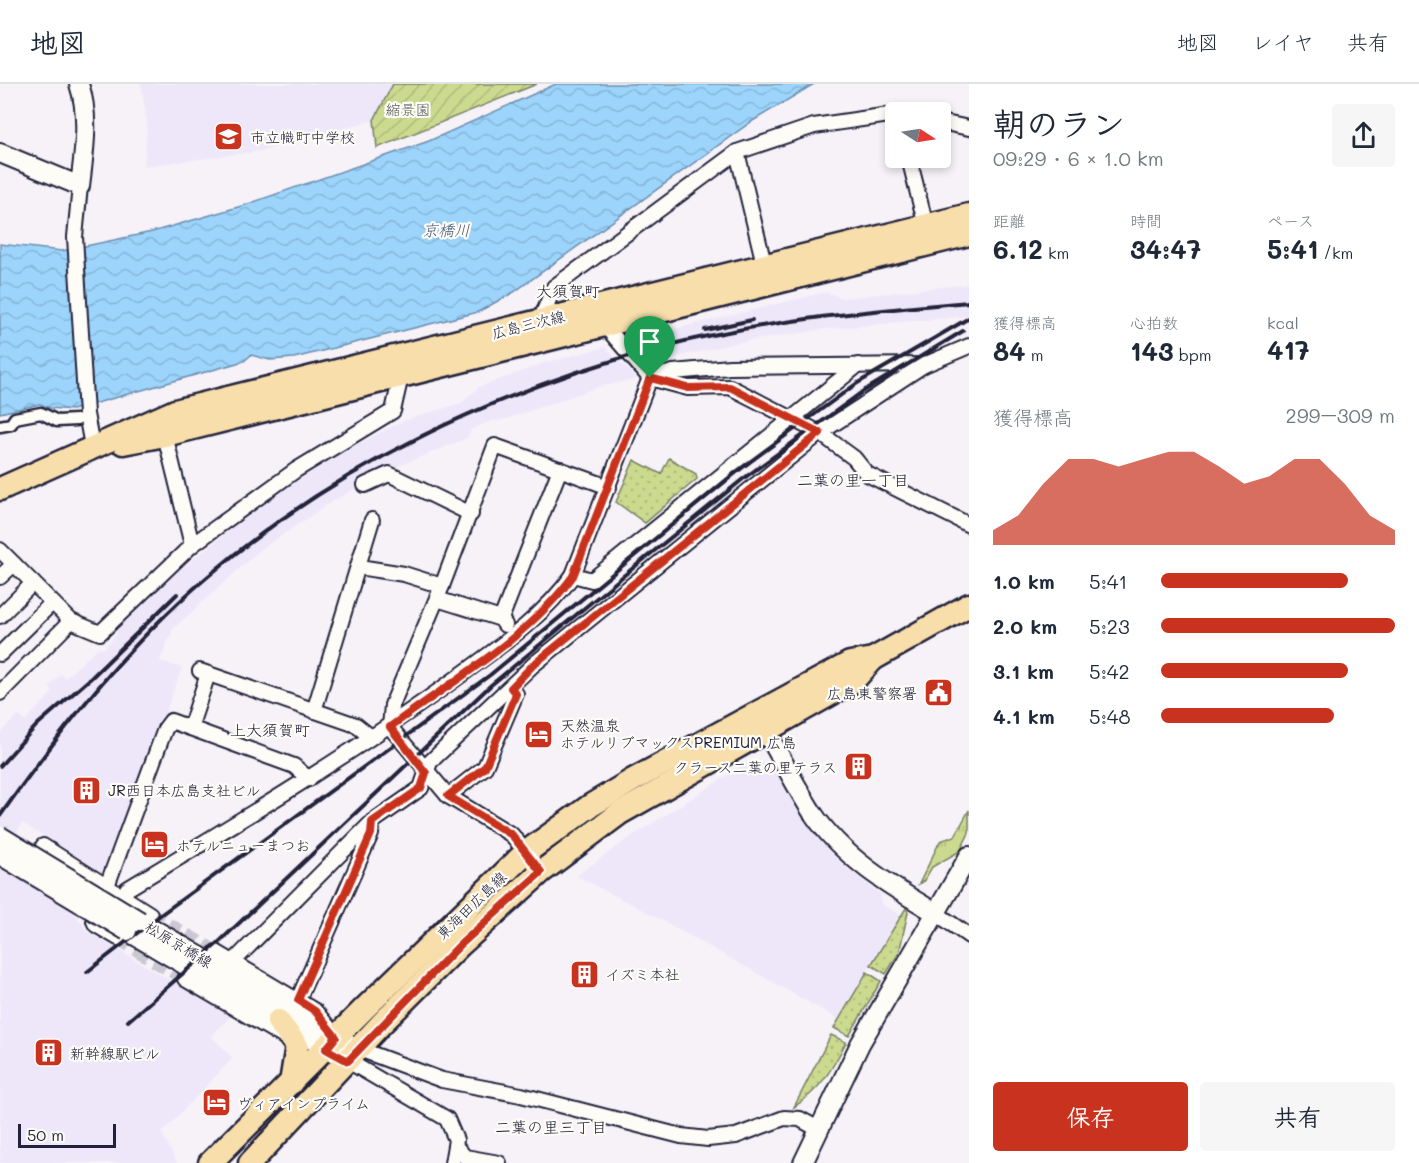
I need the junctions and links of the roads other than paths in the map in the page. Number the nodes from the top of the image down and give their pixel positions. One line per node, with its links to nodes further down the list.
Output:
1 (79, 84): 8 (street)
2 (885, 116): 5 (street)
3 (951, 124): 4 (street)
4 (969, 128)
5 (736, 152): 12 (street); 14 (street)
6 (0, 153): 8 (street)
7 (912, 168): 10 (street)
8 (80, 186): 20 (street)
9 (969, 215): 10 (main road, 広島三次線)
10 (926, 226): 12 (main road, 広島三次線)
11 (969, 234): 12 (main road, 広島三次線)
12 (767, 275): 13 (main road, 広島三次線)
13 (597, 316): 14 (main road, 広島三次線); 18 (main road, 広島三次線); 19 (street)
14 (540, 321): 25 (main road, 広島三次線)
15 (969, 346): 16 (street)
16 (924, 364): 17 (street); 23 (street)
17 (858, 365): 19 (street); 21 (street)
18 (401, 376): 24 (main road, 広島三次線); 33 (street)
19 (650, 378): 21 (street); 28 (street)
20 (82, 417): 22 (street); 25 (street)
21 (790, 418): 23 (street); 37 (street)
22 (0, 426)
23 (820, 433): 32 (street); 48 (street)
24 (165, 435): 25 (main road, 広島三次線); 33 (street)
25 (92, 446): 29 (main road, 広島三次線)
26 (560, 469): 28 (street); 30 (street); 44 (street)
27 (365, 485): 30 (street)
28 (609, 487): 37 (street)
29 (0, 489)
30 (471, 514): 40 (street)
31 (372, 520): 36 (street)
32 (969, 525)
33 (192, 545): 45 (street)
34 (0, 550): 35 (street)
35 (14, 564): 38 (street); 39 (street)
36 (359, 567): 40 (street); 50 (street)
37 (573, 576): 46 (street)
38 (0, 578)
39 (33, 583): 41 (street); 43 (street)
40 (440, 592): 44 (street); 52 (street)
41 (52, 603): 45 (street); 47 (street)
42 (969, 605): 51 (main road, 東海田広島線)
43 (0, 616)
44 (501, 619): 46 (street)
45 (71, 621): 49 (street)
46 (514, 636): 52 (street)
47 (0, 654)
48 (511, 688): 55 (street); 57 (street)
49 (0, 693)
50 (314, 711): 53 (street); 54 (street)
51 (761, 723): 61 (main road, 東海田広島線); 64 (main road, 東海田広島線); 67 (street)
52 (390, 727): 54 (street); 55 (street)
53 (190, 728): 56 (street); 65 (street)
54 (371, 737): 56 (street)
55 (426, 773): 57 (street); 58 (street)
56 (309, 779): 66 (street)
57 (448, 796): 61 (street)
58 (372, 822): 72 (street); 74 (street)
59 (0, 836): 74 (street, 松原京橋線, bridge)
60 (43, 846): 65 (street)
61 (525, 853): 64 (street); 76 (main road, 東海田広島線)
62 (0, 855): 74 (street, 松原京橋線, bridge)
63 (969, 856): 67 (street)
64 (541, 872): 77 (main road, 東海田広島線)
65 (107, 888): 66 (street); 70 (street)
66 (123, 897): 68 (street)
67 (936, 913): 69 (street); 79 (street)
68 (150, 914)
69 (969, 936)
70 (118, 939)
71 (216, 952): 72 (street)
72 (233, 962): 74 (street)
73 (185, 979): 75 (street)
74 (290, 1011): 75 (main road); 76 (street, 松原京橋線); 76 (street)
75 (295, 1041): 76 (street); 78 (main road)
76 (331, 1043): 77 (street, 松原京橋線); 78 (main road, 東海田広島線)
77 (354, 1055): 79 (street); 80 (street); 82 (main road, 東海田広島線)
78 (291, 1083): 81 (main road, 東海田広島線)
79 (820, 1130): 85 (street)
80 (462, 1156): 83 (street); 84 (street)
81 (210, 1163)
82 (250, 1163)
83 (452, 1163)
84 (500, 1163)
85 (803, 1163)

